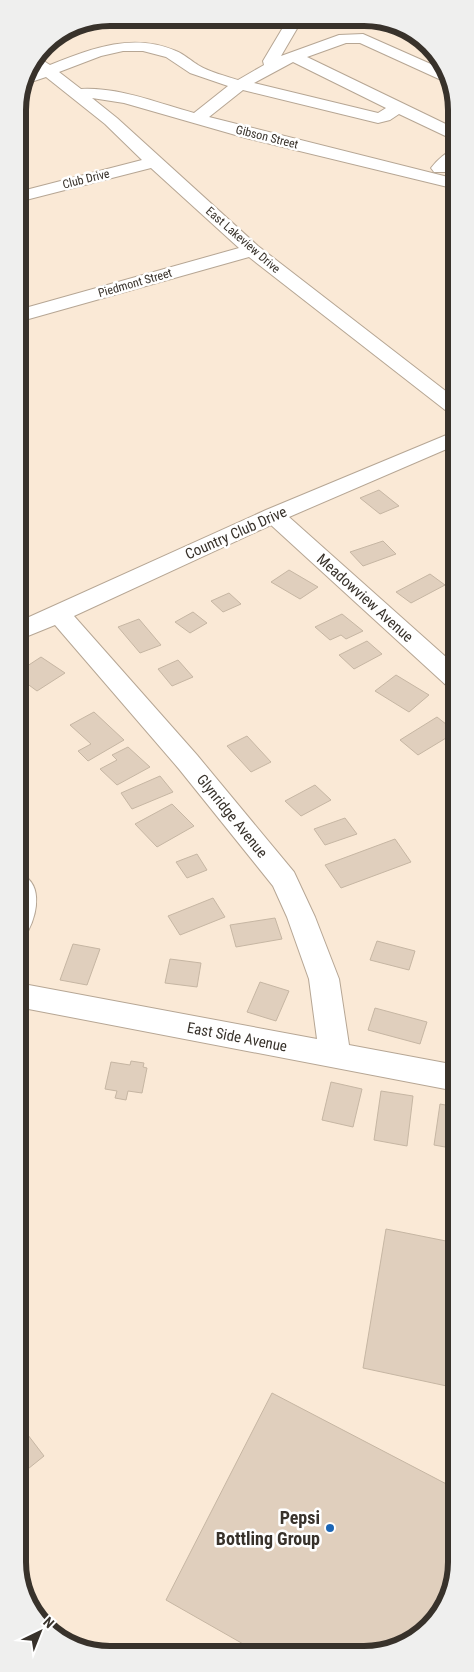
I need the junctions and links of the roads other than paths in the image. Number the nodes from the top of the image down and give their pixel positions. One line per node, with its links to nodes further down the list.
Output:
1 (291, 26): 4 (street)
2 (294, 57): 4 (street); 5 (street); 8 (street)
3 (43, 66): 6 (street); 7 (street, East Lakeview Drive)
4 (272, 67): 6 (street)
5 (439, 73)
6 (240, 85): 8 (street); 9 (street)
7 (79, 94): 9 (street, Gibson Street); 12 (street, East Lakeview Drive)
8 (400, 107): 10 (street)
9 (196, 119): 14 (street, Gibson Street)
10 (448, 132)
11 (448, 161): 13 (street)
12 (154, 162): 15 (street, Club Drive); 16 (street, East Lakeview Drive)
13 (440, 168)
14 (448, 182)
15 (26, 195)
16 (252, 250): 17 (street, Piedmont Street); 18 (street, East Lakeview Drive)
17 (26, 314)
18 (448, 403)
19 (448, 440): 20 (street, Country Club Drive)
20 (274, 516): 21 (street, Country Club Drive); 23 (street, Meadowview Avenue)
21 (58, 613): 22 (street, Country Club Drive); 25 (street, Glynridge Avenue)
22 (26, 628)
23 (448, 673)
24 (26, 998): 25 (street, East Side Avenue)
25 (335, 1056): 26 (street, East Side Avenue)
26 (448, 1077)

